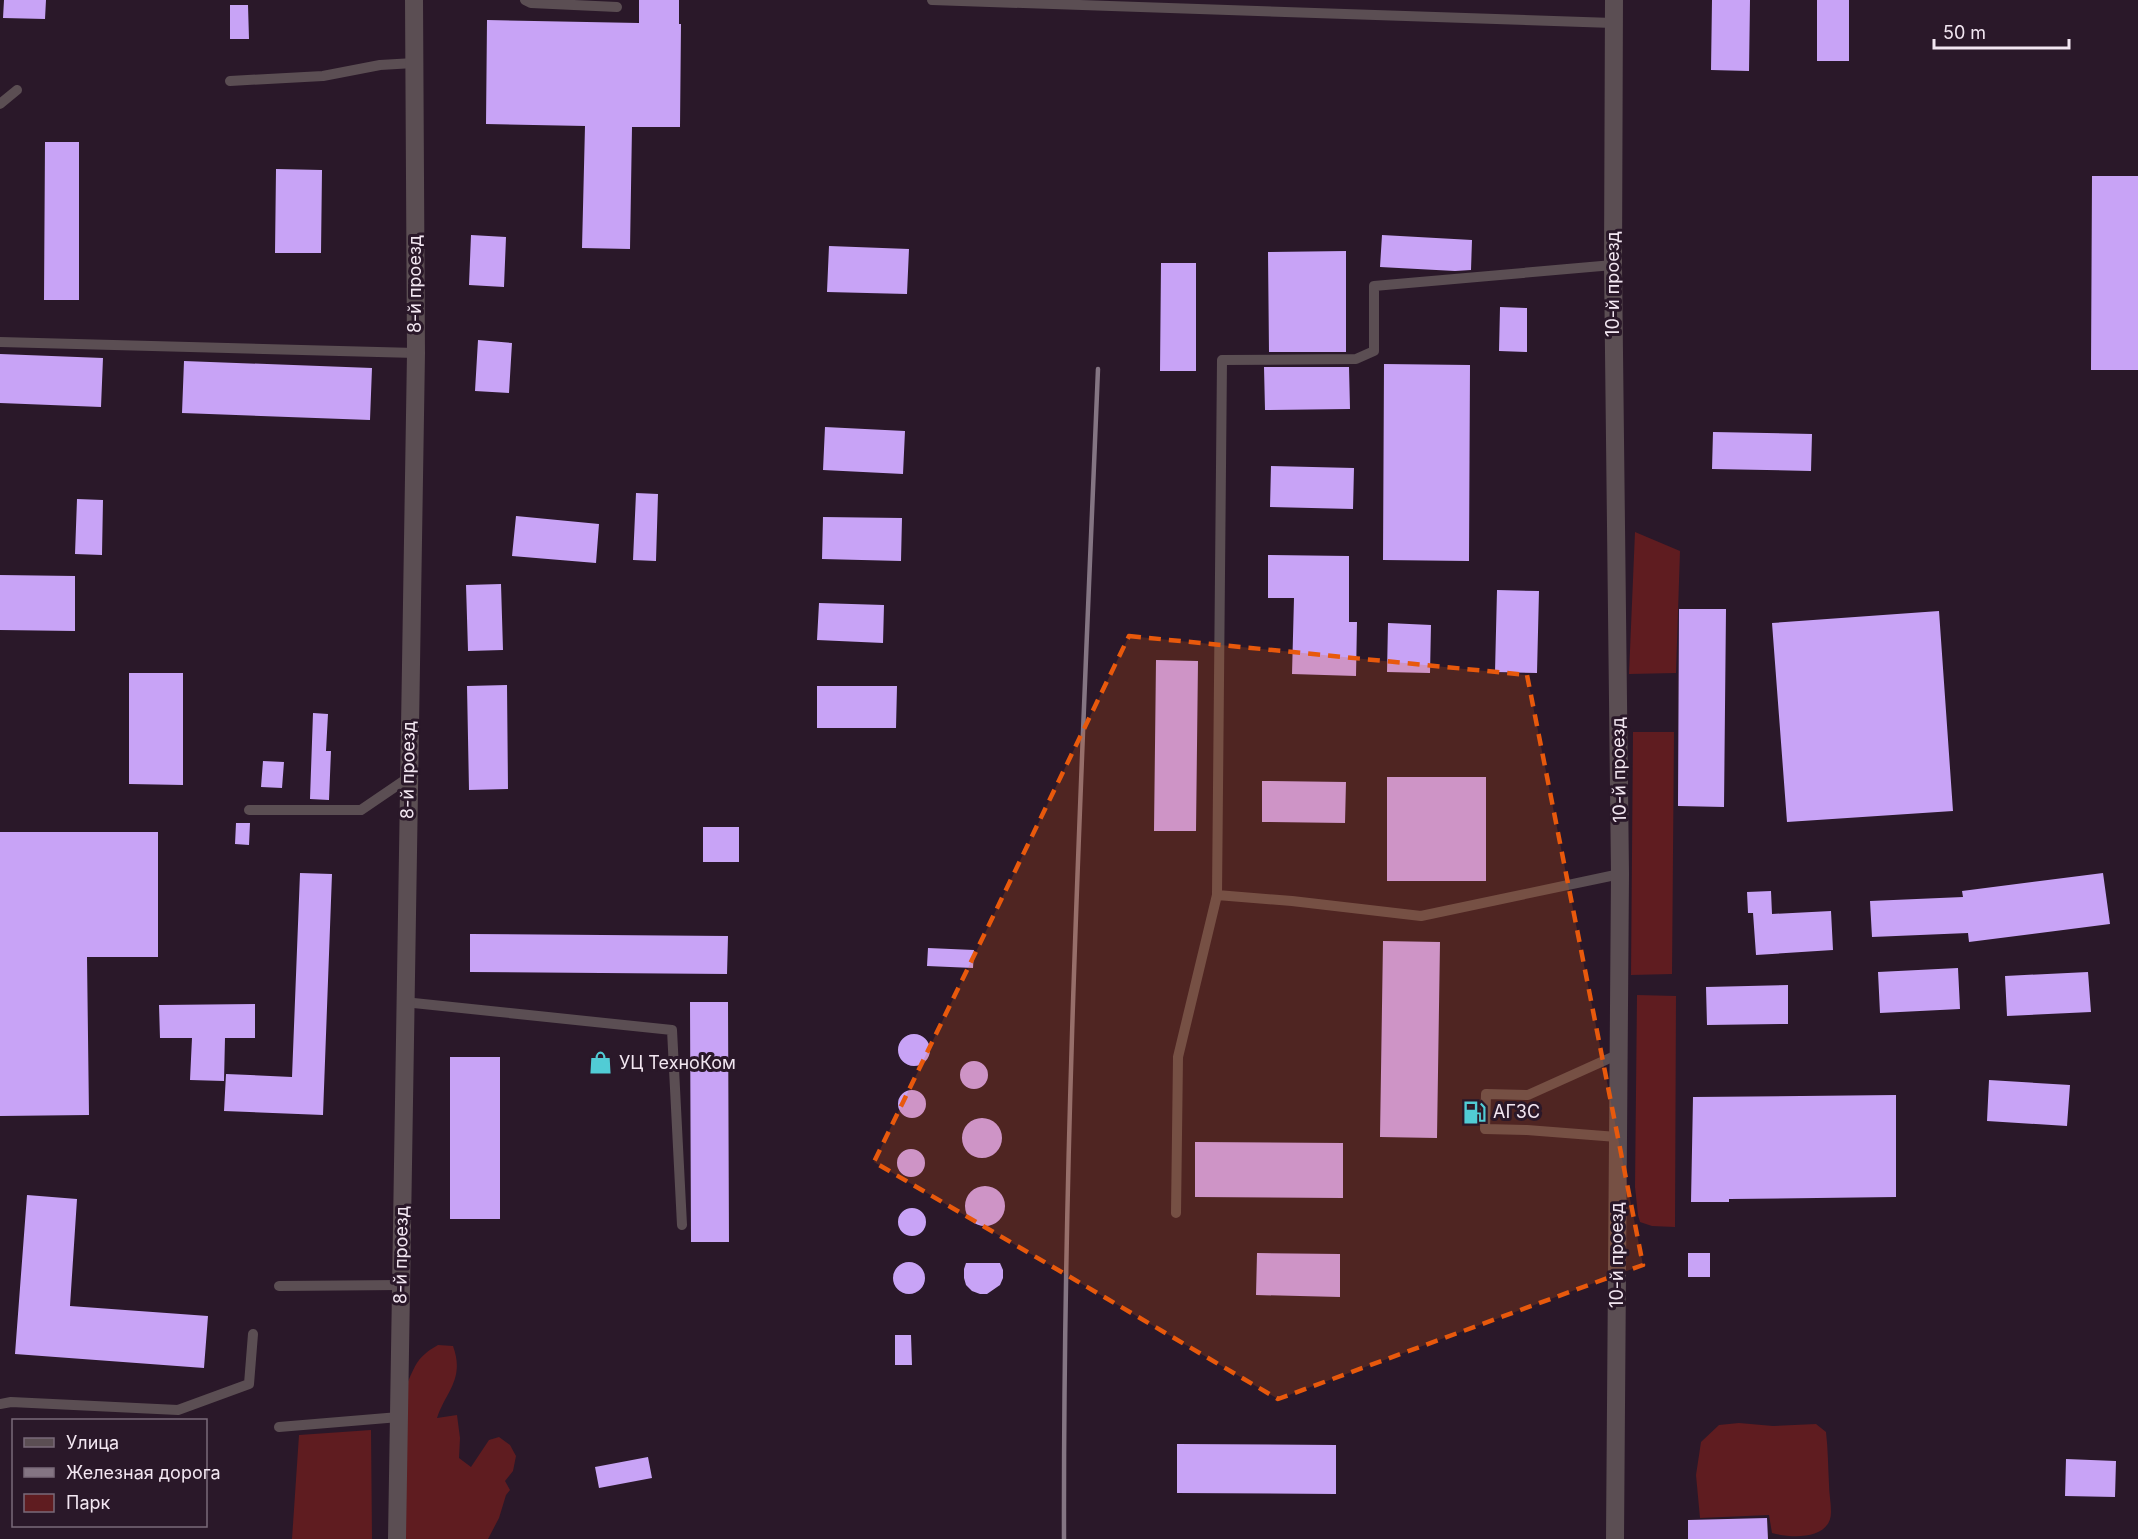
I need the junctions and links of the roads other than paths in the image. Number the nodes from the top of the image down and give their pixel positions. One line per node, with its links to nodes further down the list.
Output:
1 (414, 0): 7 (street, 8-й проезд)
2 (525, 0): 5 (lane)
3 (932, 0): 6 (lane)
4 (1614, 0): 6 (street, 10-й проезд)
5 (617, 7)
6 (1613, 23): 11 (street, 10-й проезд)
7 (414, 63): 8 (lane); 13 (street, 8-й проезд)
8 (230, 81)
9 (17, 90): 10 (lane)
10 (0, 104)
11 (1613, 265): 16 (street, 10-й проезд); 17 (lane)
12 (0, 342): 13 (lane)
13 (416, 353): 14 (street, 8-й проезд)
14 (408, 778): 15 (lane); 18 (street, 8-й проезд)
15 (249, 810)
16 (1620, 874): 17 (lane); 19 (street, 10-й проезд)
17 (1217, 895): 21 (lane)
18 (404, 1002): 22 (lane); 24 (street, 8-й проезд)
19 (1619, 1054): 20 (street, 10-й проезд); 20 (lane)
20 (1617, 1137): 30 (street, 10-й проезд)
21 (1176, 1213)
22 (682, 1225)
23 (279, 1286): 24 (lane)
24 (400, 1286): 27 (street, 8-й проезд)
25 (253, 1334): 26 (lane)
26 (0, 1404)
27 (399, 1417): 28 (lane); 29 (street, 8-й проезд)
28 (279, 1427)
29 (397, 1539)
30 (1615, 1539)

